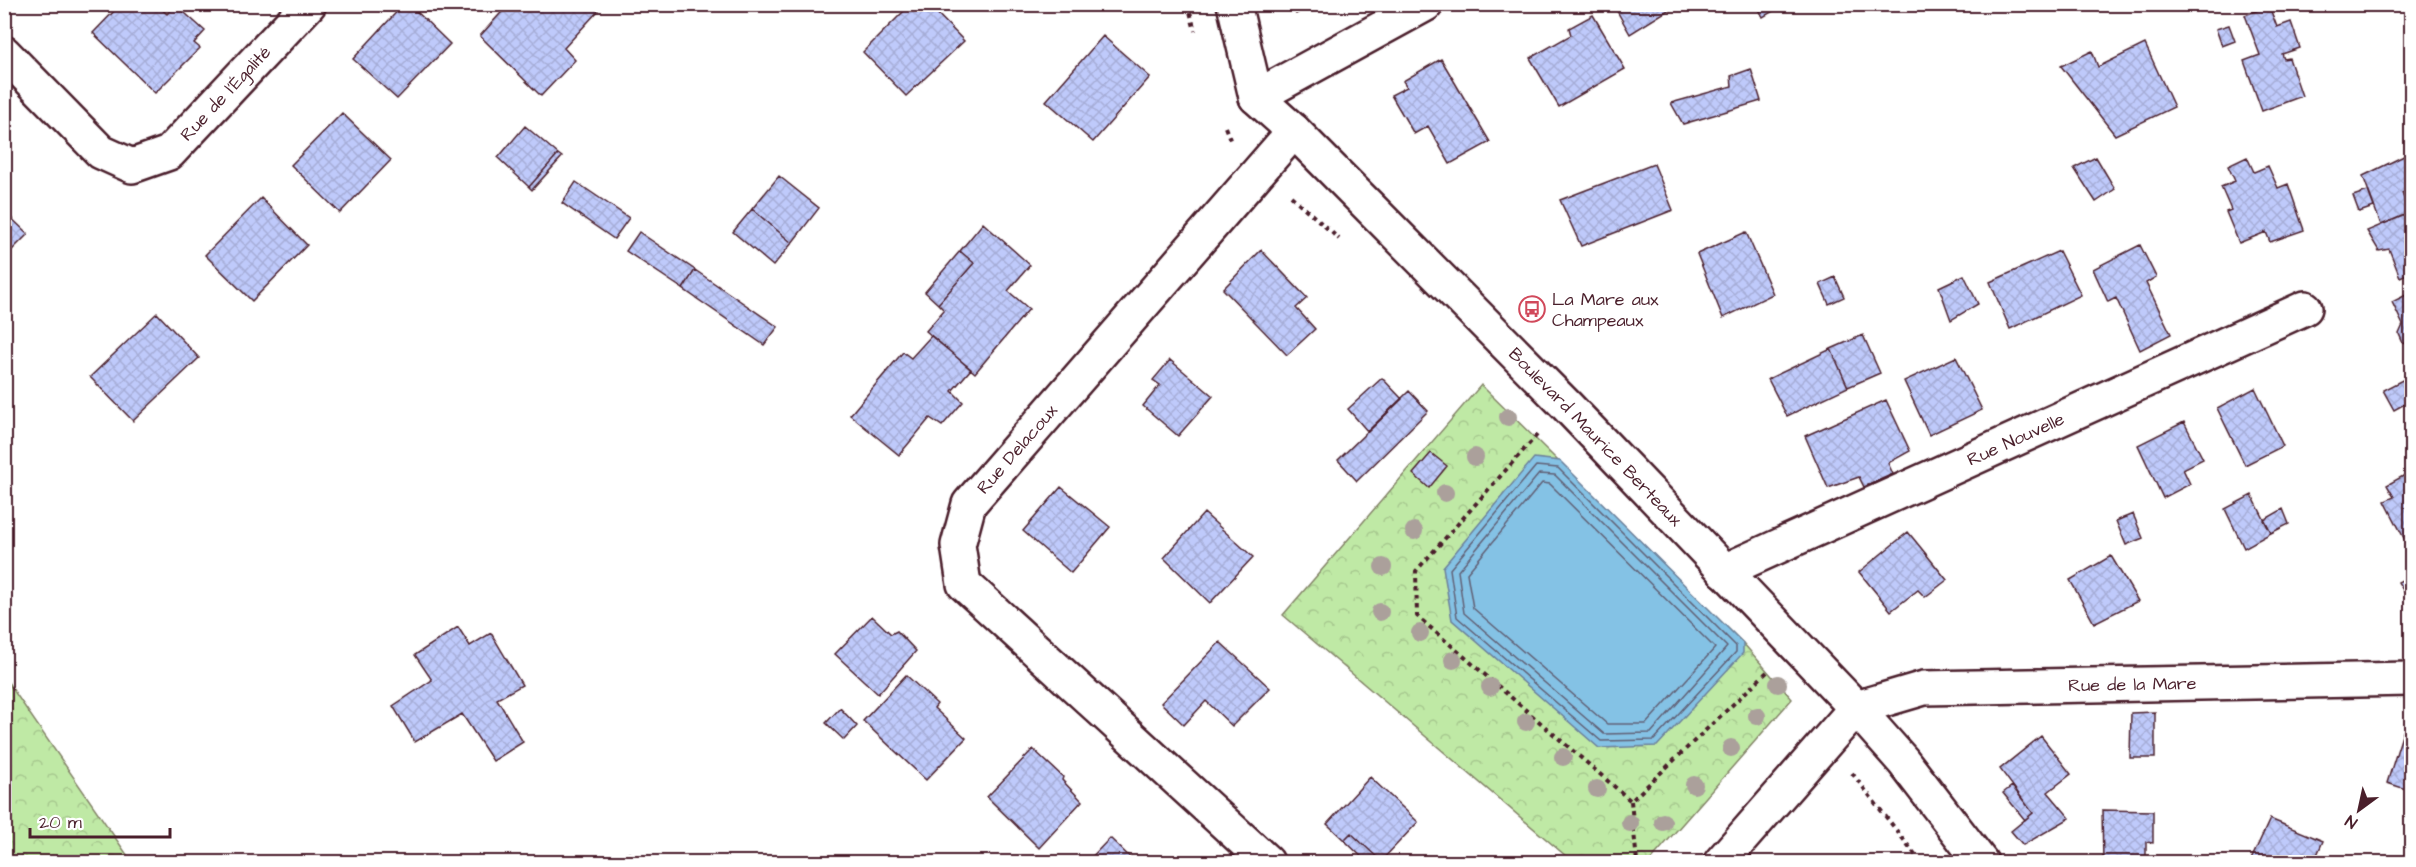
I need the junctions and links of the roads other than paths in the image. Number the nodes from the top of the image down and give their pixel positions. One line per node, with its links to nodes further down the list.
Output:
1 (309, 4): 4 (street, Rue de l'Égalité)
2 (1234, 4): 5 (street)
3 (1426, 4): 5 (street)
4 (4, 53)
5 (1256, 97): 6 (street, Boulevard Maurice Berteaux)
6 (1294, 131): 8 (street, Boulevard Maurice Berteaux); 11 (street, Rue Delacoux)
7 (2305, 308): 8 (street, Rue Nouvelle)
8 (1724, 572): 10 (street, Boulevard Maurice Berteaux)
9 (2412, 680): 10 (street, Rue de la Mare)
10 (1856, 708): 12 (street); 13 (street, Boulevard Maurice Berteaux)
11 (1267, 862)
12 (1721, 862)
13 (1982, 862)

